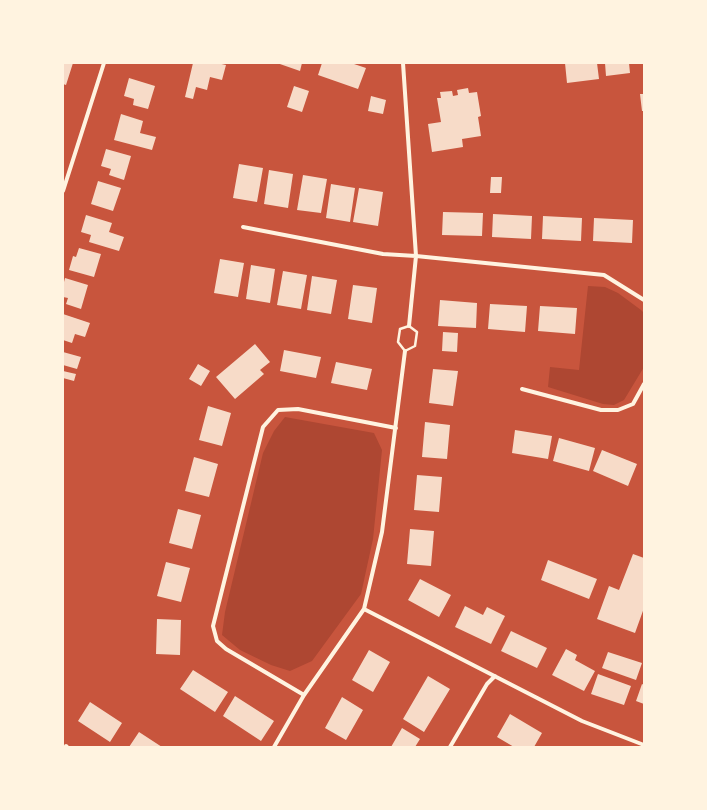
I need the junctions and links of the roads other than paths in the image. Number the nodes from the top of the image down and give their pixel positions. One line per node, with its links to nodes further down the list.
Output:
1 (104, 63): 3 (street)
2 (403, 63): 5 (street)
3 (63, 191)
4 (243, 226): 5 (street)
5 (416, 256): 6 (street); 7 (street)
6 (644, 300)
7 (409, 326)
8 (405, 351): 11 (street)
9 (644, 384): 10 (street)
10 (522, 389)
11 (396, 428): 12 (street); 14 (street)
12 (364, 609): 13 (street); 14 (street)
13 (495, 676): 15 (street); 17 (street)
14 (304, 694): 16 (street)
15 (644, 745)
16 (274, 747)
17 (450, 747)

